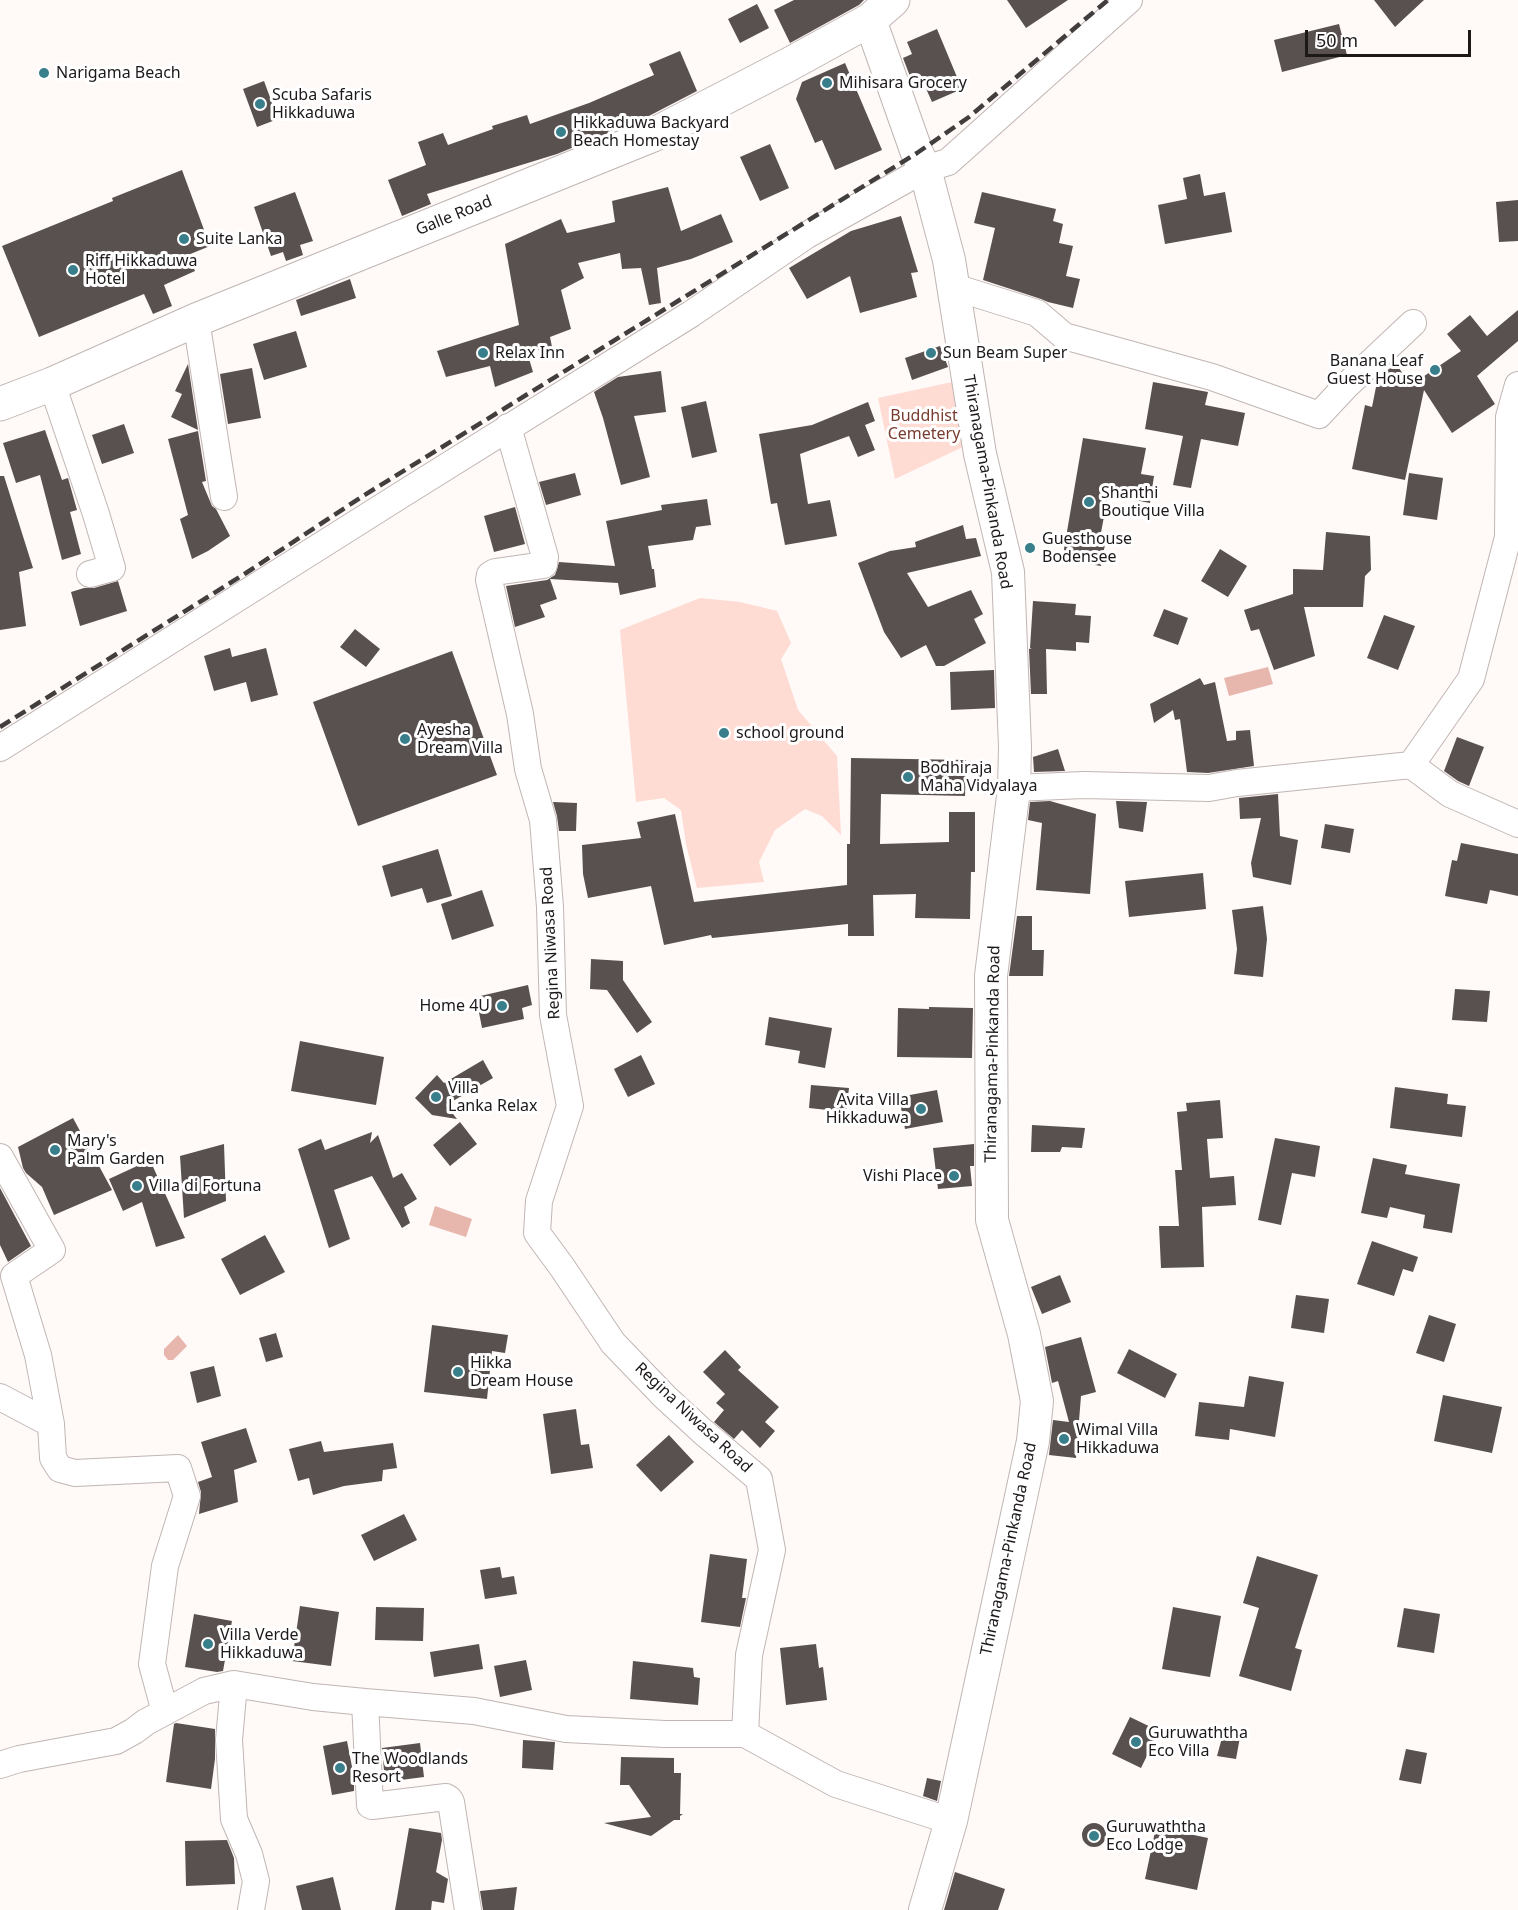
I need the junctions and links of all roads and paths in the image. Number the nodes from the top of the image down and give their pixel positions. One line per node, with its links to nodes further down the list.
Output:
1 (1129, 0): 3 (street)
2 (881, 10): 3 (street, Thiranagama-Pinkanda Road); 5 (highway, Galle Road)
3 (935, 177): 4 (street, Thiranagama-Pinkanda Road); 10 (street)
4 (954, 287): 6 (street); 15 (street, Thiranagama-Pinkanda Road)
5 (196, 320): 7 (highway, Galle Road); 11 (street)
6 (1413, 323)
7 (52, 384): 9 (highway, Galle Road); 12 (street)
8 (1518, 385): 14 (street)
9 (0, 404)
10 (508, 427): 13 (street); 23 (street, Regina Niwasa Road)
11 (224, 497)
12 (90, 574)
13 (0, 748)
14 (1411, 765): 15 (street); 16 (street)
15 (1014, 788): 25 (street, Thiranagama-Pinkanda Road)
16 (1518, 824)
17 (0, 1157): 19 (street)
18 (0, 1397): 19 (street)
19 (51, 1424): 22 (street)
20 (234, 1684): 21 (street); 22 (street); 26 (street)
21 (365, 1702): 23 (street); 27 (street)
22 (165, 1712): 24 (street)
23 (745, 1734): 25 (street)
24 (0, 1765)
25 (951, 1821): 28 (street, Thiranagama-Pinkanda Road)
26 (251, 1910)
27 (468, 1910)
28 (925, 1910)

